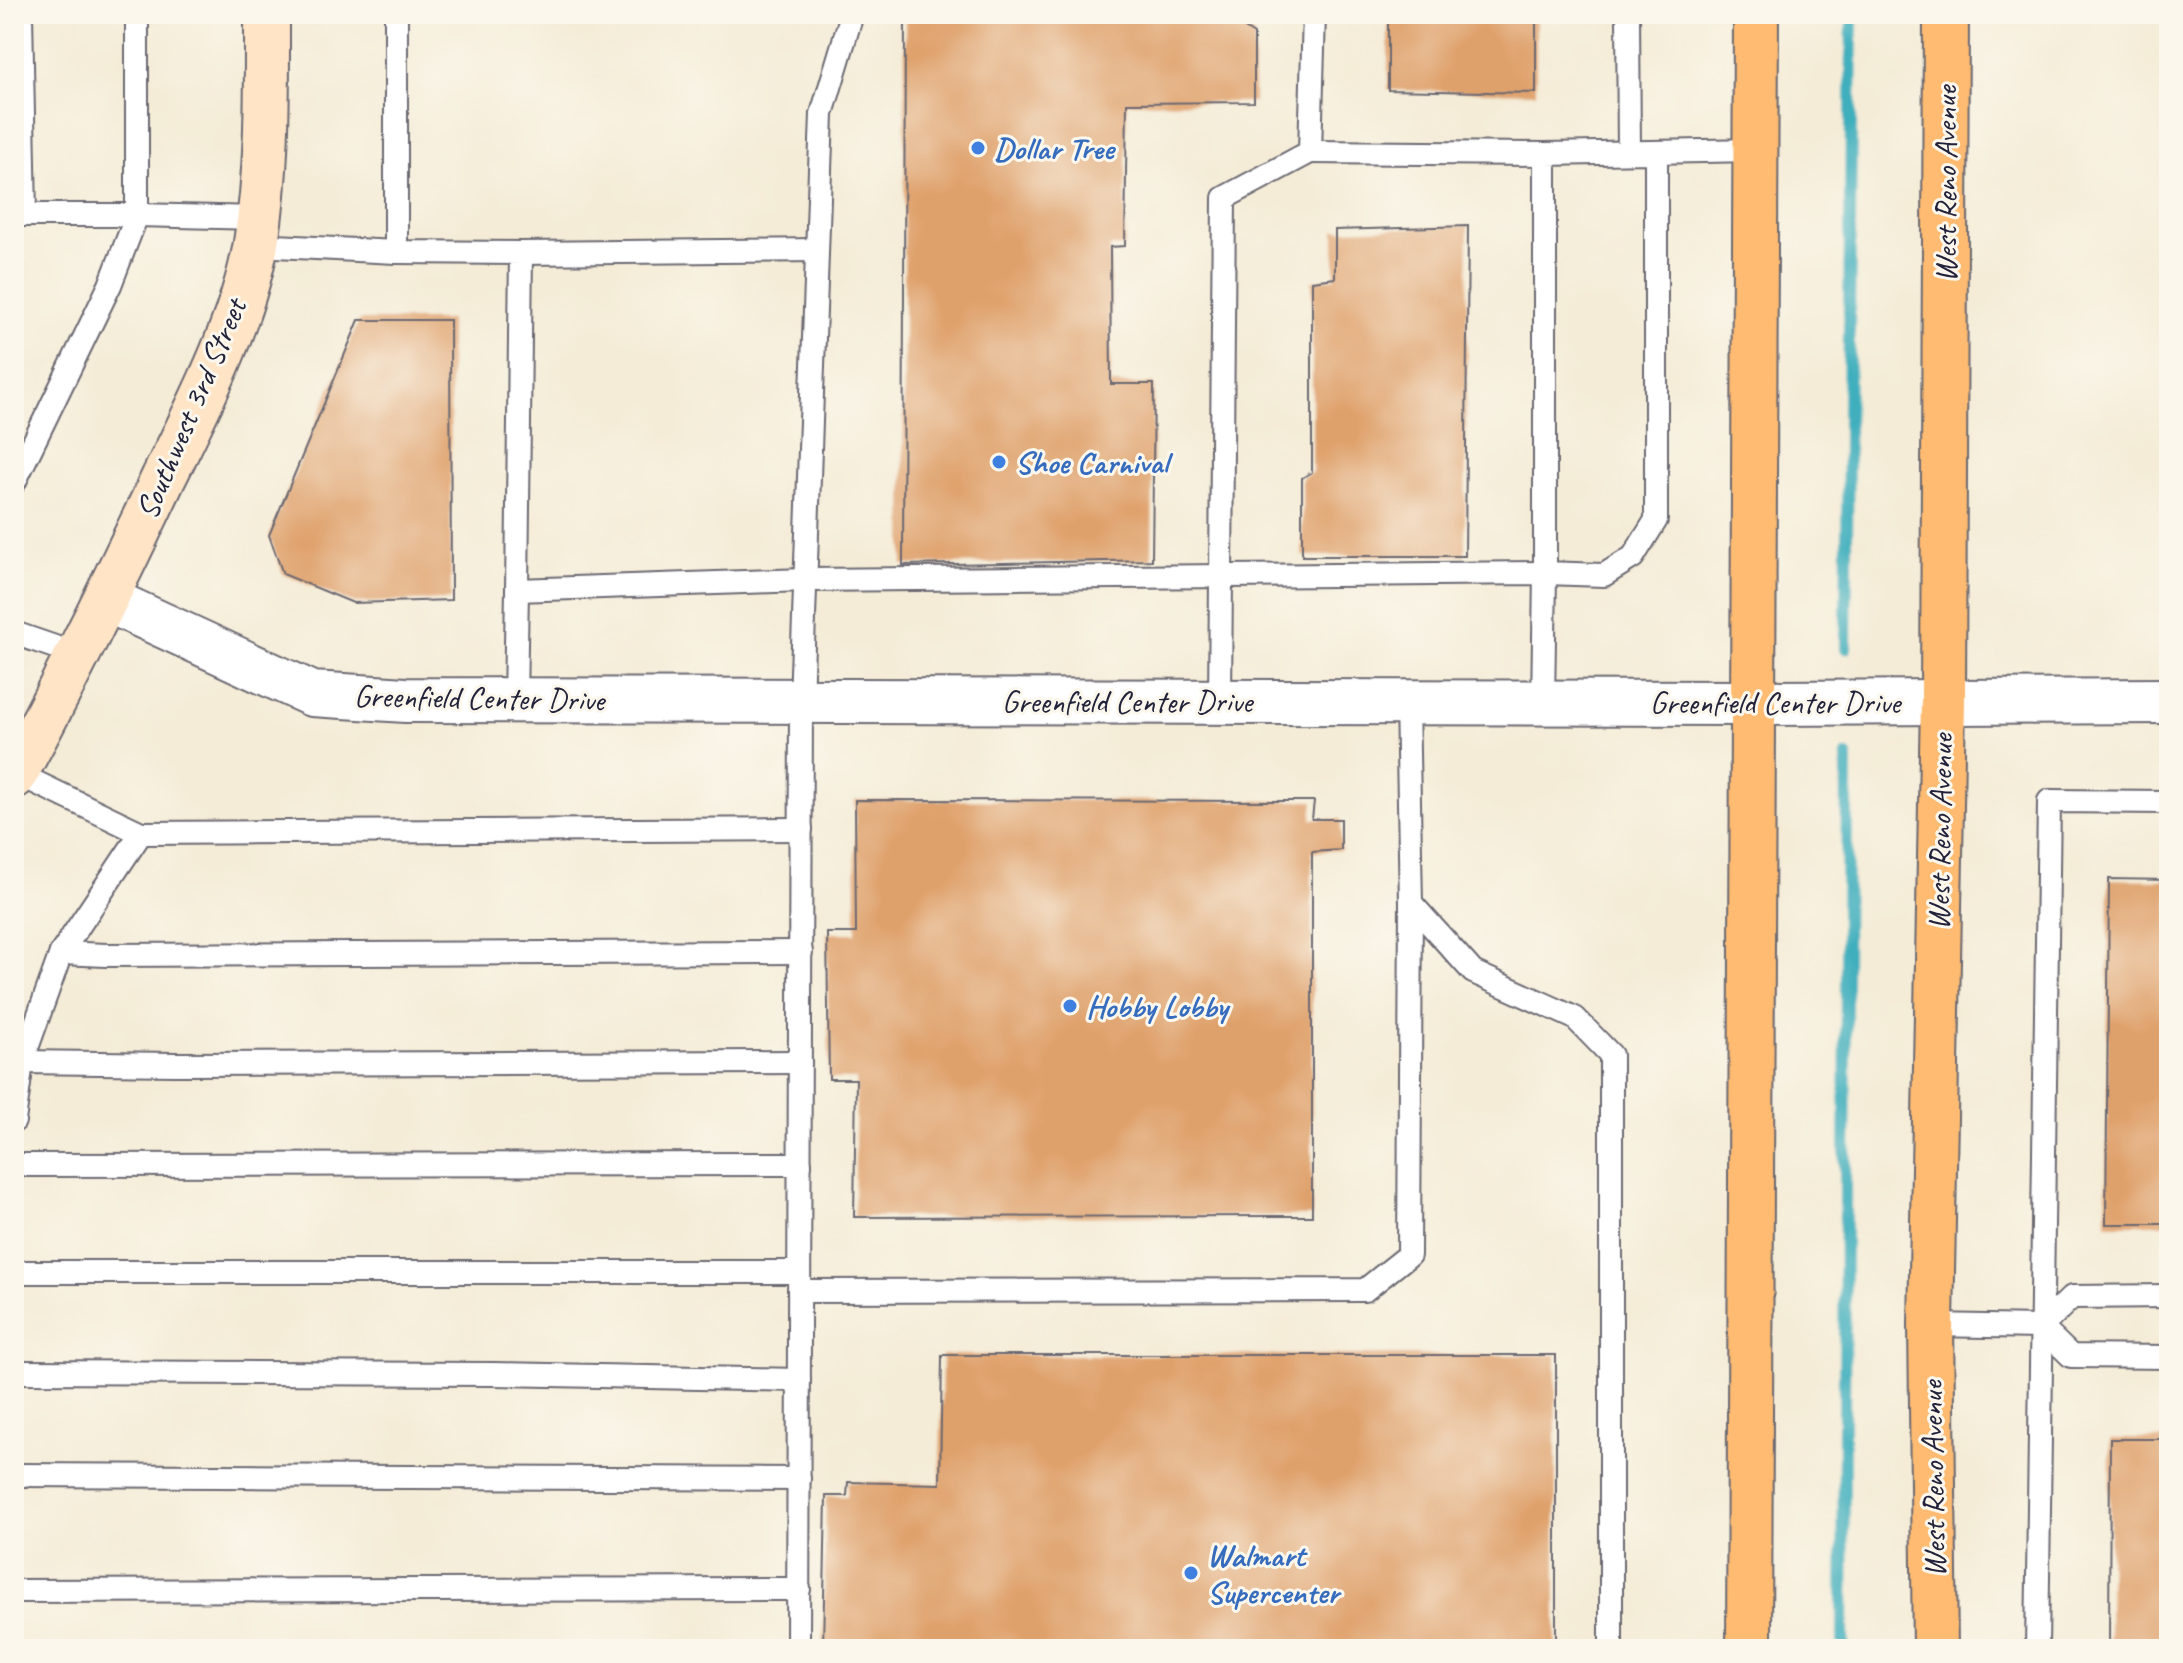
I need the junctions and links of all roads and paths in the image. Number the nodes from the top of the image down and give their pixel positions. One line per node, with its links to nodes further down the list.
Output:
1 (21, 14): 15 (lane)
2 (137, 14): 16 (lane)
3 (267, 14): 17 (main road, Southwest 3rd Street)
4 (396, 14): 19 (lane)
5 (852, 14): 18 (lane)
6 (1314, 14): 11 (lane)
7 (1628, 14): 12 (lane)
8 (1756, 14): 10 (main road)
9 (1946, 14): 31 (main road, West Reno Avenue)
10 (1756, 150): 13 (lane); 36 (main road)
11 (1310, 152): 14 (lane); 23 (lane)
12 (1629, 152): 13 (lane); 14 (lane)
13 (1656, 152): 22 (lane)
14 (1545, 154): 22 (lane)
15 (20, 215): 16 (lane)
16 (137, 215): 17 (lane); 21 (lane)
17 (257, 232): 19 (lane); 26 (main road, Southwest 3rd Street)
18 (817, 250): 20 (lane); 24 (lane)
19 (396, 252): 20 (lane)
20 (521, 253): 25 (lane)
21 (14, 483)
22 (1545, 573): 23 (lane); 35 (lane)
23 (1221, 577): 24 (lane); 33 (lane)
24 (805, 580): 25 (lane); 30 (lane)
25 (517, 590): 29 (lane)
26 (106, 599): 28 (main road, Southwest 3rd Street); 29 (street, Greenfield Center Drive)
27 (14, 633): 28 (lane)
28 (78, 655): 37 (main road, Southwest 3rd Street)
29 (515, 700): 30 (street, Greenfield Center Drive)
30 (801, 701): 33 (street, Greenfield Center Drive); 39 (lane)
31 (1943, 701): 32 (street, Greenfield Center Drive); 36 (street, Greenfield Center Drive); 52 (main road, West Reno Avenue)
32 (2169, 701)
33 (1220, 702): 34 (street, Greenfield Center Drive)
34 (1407, 702): 35 (street, Greenfield Center Drive); 41 (lane)
35 (1543, 703): 36 (street, Greenfield Center Drive)
36 (1753, 703): 63 (main road)
37 (15, 775): 40 (lane)
38 (2169, 802): 53 (lane)
39 (801, 829): 40 (lane); 42 (lane)
40 (141, 833): 43 (lane)
41 (1411, 903): 50 (lane); 62 (lane)
42 (801, 952): 43 (lane); 45 (lane)
43 (61, 953): 44 (lane)
44 (22, 1062): 45 (lane); 46 (lane)
45 (800, 1062): 47 (lane)
46 (14, 1121)
47 (800, 1164): 48 (lane); 50 (lane)
48 (14, 1165)
49 (14, 1272): 50 (lane)
50 (799, 1282): 56 (lane)
51 (2169, 1296): 53 (lane)
52 (1931, 1325): 53 (lane); 64 (main road, West Reno Avenue)
53 (2041, 1327): 54 (lane); 65 (lane)
54 (2169, 1357)
55 (14, 1372): 56 (lane)
56 (799, 1380): 58 (lane)
57 (14, 1475): 58 (lane)
58 (799, 1479): 59 (lane)
59 (799, 1589): 60 (lane); 61 (lane)
60 (14, 1591)
61 (798, 1649)
62 (1611, 1649)
63 (1749, 1649)
64 (1935, 1649)
65 (2037, 1649)

